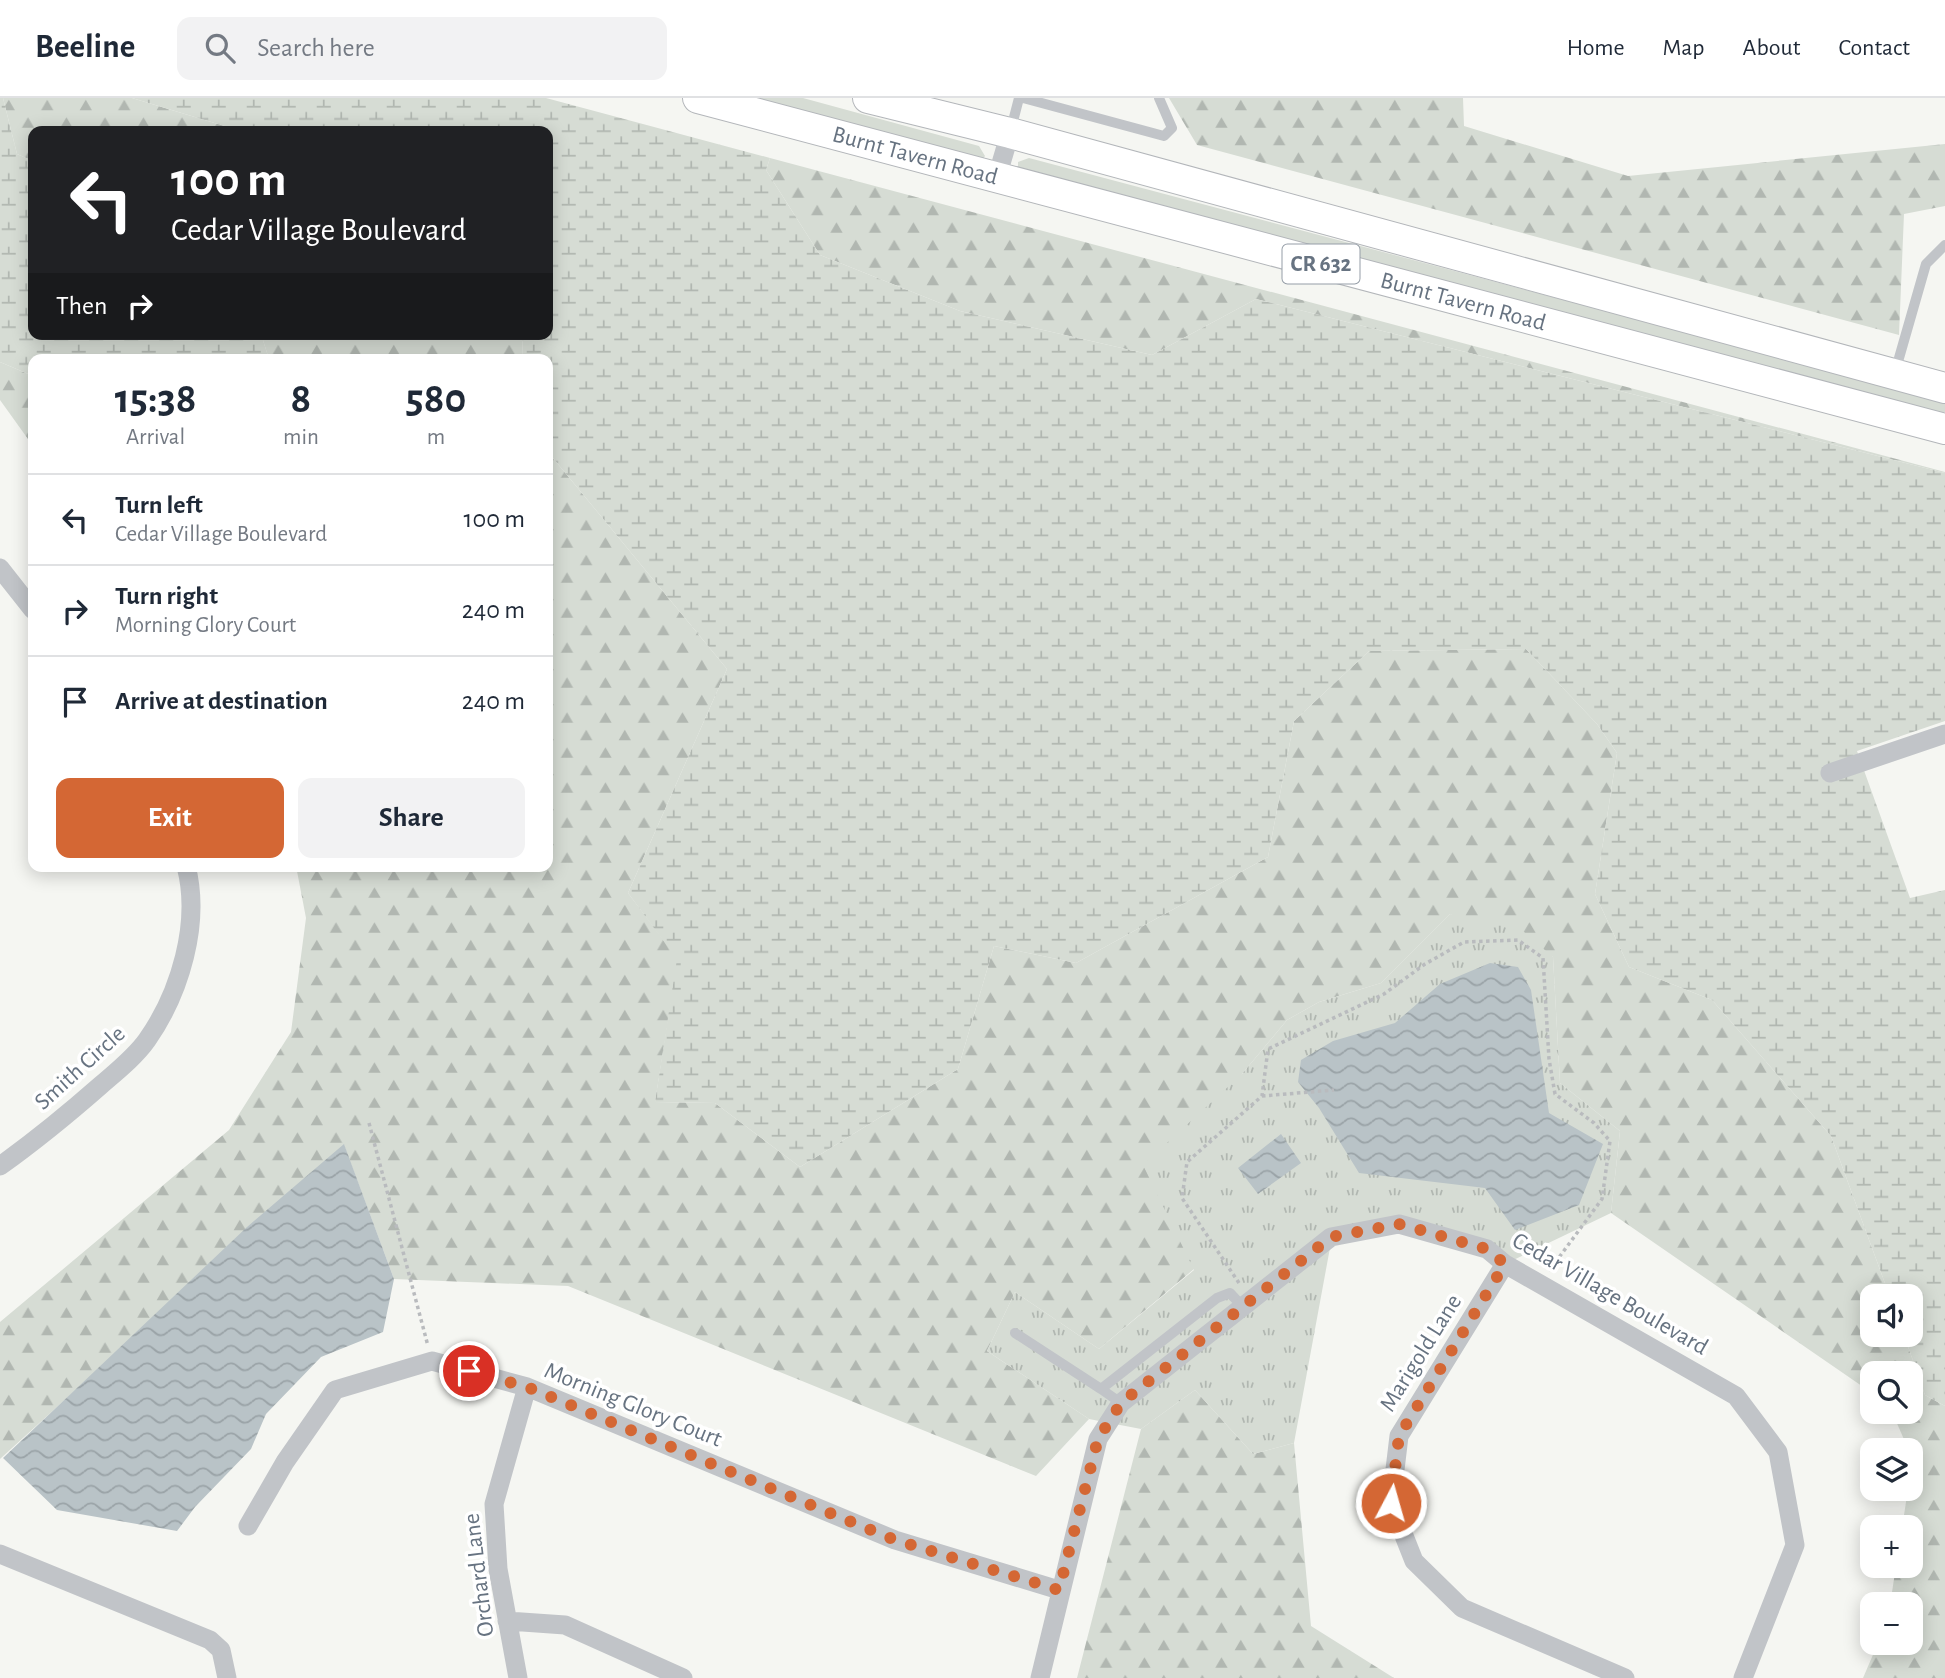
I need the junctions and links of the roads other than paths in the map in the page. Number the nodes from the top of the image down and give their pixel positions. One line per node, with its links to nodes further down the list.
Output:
1 (698, 98): 6 (main road, Burnt Tavern Road / CR 632)
2 (869, 98): 5 (main road, Burnt Tavern Road / CR 632)
3 (1021, 98): 4 (lane); 5 (lane)
4 (1159, 98)
5 (1010, 133): 6 (street); 8 (main road, Burnt Tavern Road / CR 632)
6 (997, 177): 10 (main road, Burnt Tavern Road / CR 632)
7 (1945, 245): 8 (lane)
8 (1894, 375): 9 (main road, Burnt Tavern Road / CR 632)
9 (1945, 388)
10 (1945, 429)
11 (0, 568): 12 (street)
12 (28, 604)
13 (1945, 734): 14 (street)
14 (1830, 773)
15 (186, 872): 16 (street, Smith Circle)
16 (0, 1166)
17 (1505, 1264): 18 (street, Cedar Village Boulevard); 31 (street, Marigold Lane); 32 (street, Cedar Village Boulevard)
18 (1246, 1303): 21 (lane); 22 (street, Cedar Village Boulevard)
19 (1015, 1334): 21 (lane)
20 (527, 1387): 23 (street, Morning Glory Court); 25 (street, Morning Glory Court); 26 (street, Orchard Lane)
21 (1101, 1389): 22 (lane)
22 (1121, 1403): 25 (street, Cedar Village Boulevard)
23 (248, 1526)
24 (0, 1554): 27 (street)
25 (1059, 1590): 30 (street, Cedar Village Boulevard)
26 (507, 1621): 28 (street, Orchard Lane); 29 (street)
27 (228, 1678)
28 (518, 1678)
29 (683, 1678)
30 (1040, 1678)
31 (1625, 1678)
32 (1743, 1678)

